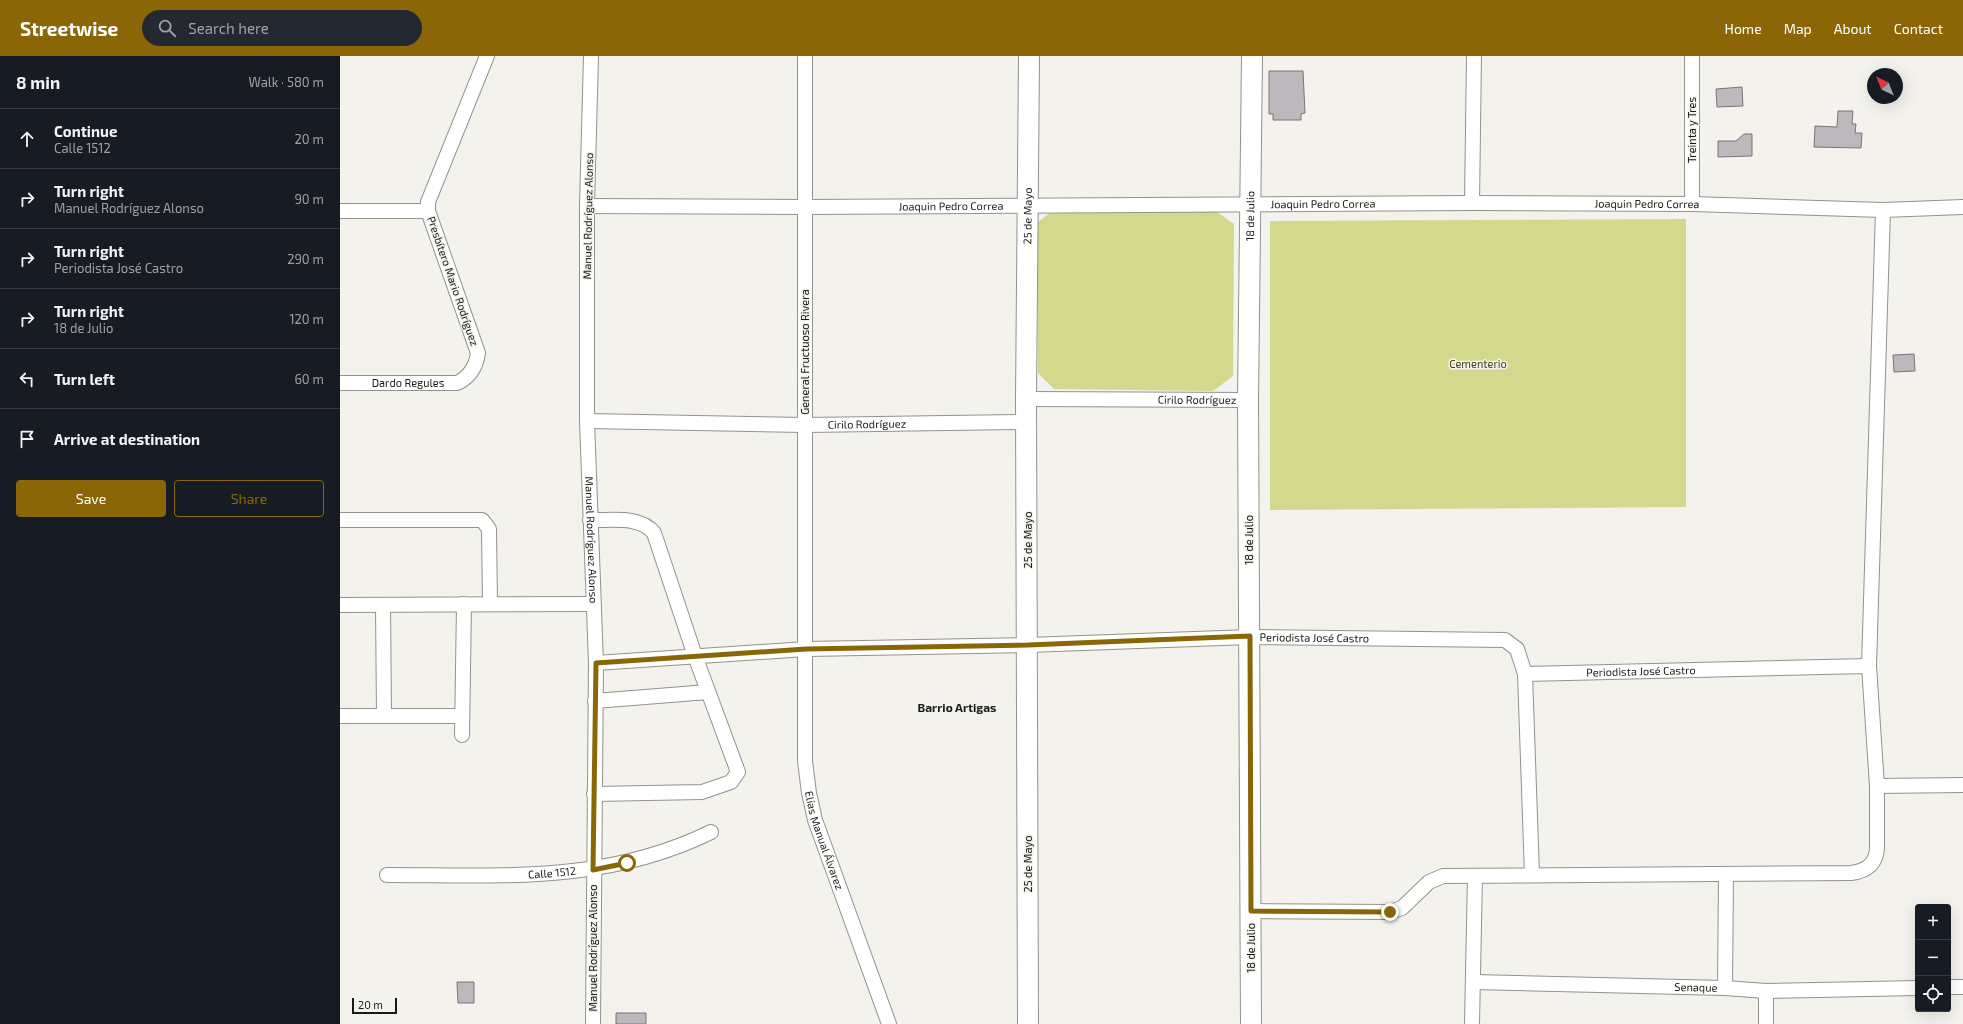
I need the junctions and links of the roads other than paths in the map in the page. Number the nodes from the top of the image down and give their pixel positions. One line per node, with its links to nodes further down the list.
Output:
1 (487, 56): 17 (street, Presbítero Mario Rodríguez)
2 (591, 56): 12 (street, Manuel Rodríguez Alonso)
3 (805, 56): 13 (street, General Fructuoso Rivera)
4 (1029, 56): 11 (street, 25 de Mayo)
5 (1252, 56): 9 (street, 18 de Julio)
6 (1474, 56): 8 (street)
7 (1692, 56): 10 (street, Treinta y Tres)
8 (1472, 203): 9 (street, Joaquin Pedro Correa); 10 (street, Joaquin Pedro Correa)
9 (1250, 204): 11 (street, Joaquin Pedro Correa); 21 (street, 18 de Julio)
10 (1692, 204): 15 (street, Joaquin Pedro Correa)
11 (1027, 205): 13 (street, Joaquin Pedro Correa); 20 (street, 25 de Mayo)
12 (587, 206): 13 (street, Joaquin Pedro Correa); 22 (street, Manuel Rodríguez Alonso)
13 (805, 207): 24 (street, General Fructuoso Rivera)
14 (1963, 207): 15 (street, Joaquin Pedro Correa)
15 (1883, 210): 37 (street)
16 (340, 211): 17 (street)
17 (428, 211): 18 (street, Presbítero Mario Rodríguez)
18 (472, 372): 19 (street, Dardo Regules)
19 (340, 383)
20 (1026, 400): 21 (street, Cirilo Rodríguez); 23 (street, 25 de Mayo)
21 (1248, 400): 32 (street, 18 de Julio)
22 (587, 421): 24 (street, Cirilo Rodríguez); 26 (street, Manuel Rodríguez Alonso)
23 (1027, 422): 24 (street, Cirilo Rodríguez); 33 (street, 25 de Mayo)
24 (806, 425): 34 (street, General Fructuoso Rivera)
25 (340, 520): 28 (street)
26 (590, 520): 29 (street, Manuel Rodríguez Alonso); 35 (street)
27 (464, 604): 28 (street); 31 (street); 43 (street)
28 (490, 604): 29 (street)
29 (592, 604): 36 (street, Manuel Rodríguez Alonso)
30 (340, 605): 31 (street)
31 (383, 605): 42 (street)
32 (1250, 636): 33 (street, Periodista José Castro); 38 (street, Periodista José Castro); 54 (street, 18 de Julio)
33 (1028, 645): 34 (street, Periodista José Castro); 63 (street, 25 de Mayo)
34 (806, 649): 35 (street, Periodista José Castro); 62 (street, Elías Manual Álvarez)
35 (694, 656): 36 (street, Periodista José Castro); 39 (street)
36 (596, 663): 40 (street, Manuel Rodríguez Alonso)
37 (1869, 666): 38 (street, Periodista José Castro); 46 (street)
38 (1524, 674): 51 (street)
39 (708, 692): 40 (street); 47 (street)
40 (595, 701): 47 (street, Manuel Rodríguez Alonso)
41 (340, 716): 42 (street)
42 (384, 716): 43 (street)
43 (462, 716): 44 (street)
44 (462, 735)
45 (1963, 785): 46 (street)
46 (1877, 786): 52 (street)
47 (594, 794): 49 (street, Manuel Rodríguez Alonso)
48 (711, 832): 49 (street, Calle 1512)
49 (593, 870): 50 (street, Calle 1512); 61 (street, Manuel Rodríguez Alonso)
50 (387, 875)
51 (1532, 875): 52 (street); 53 (street)
52 (1726, 875): 57 (street)
53 (1476, 876): 54 (street); 55 (street)
54 (1251, 911): 64 (street, 18 de Julio)
55 (1474, 982): 57 (street, Senaque); 65 (street)
56 (1963, 987): 59 (street)
57 (1725, 988): 60 (street, Senaque)
58 (1915, 988): 60 (street, Senaque)
59 (1951, 988)
60 (1766, 991): 66 (street)
61 (593, 1024)
62 (889, 1024)
63 (1028, 1024)
64 (1251, 1024)
65 (1472, 1024)
66 (1766, 1024)

